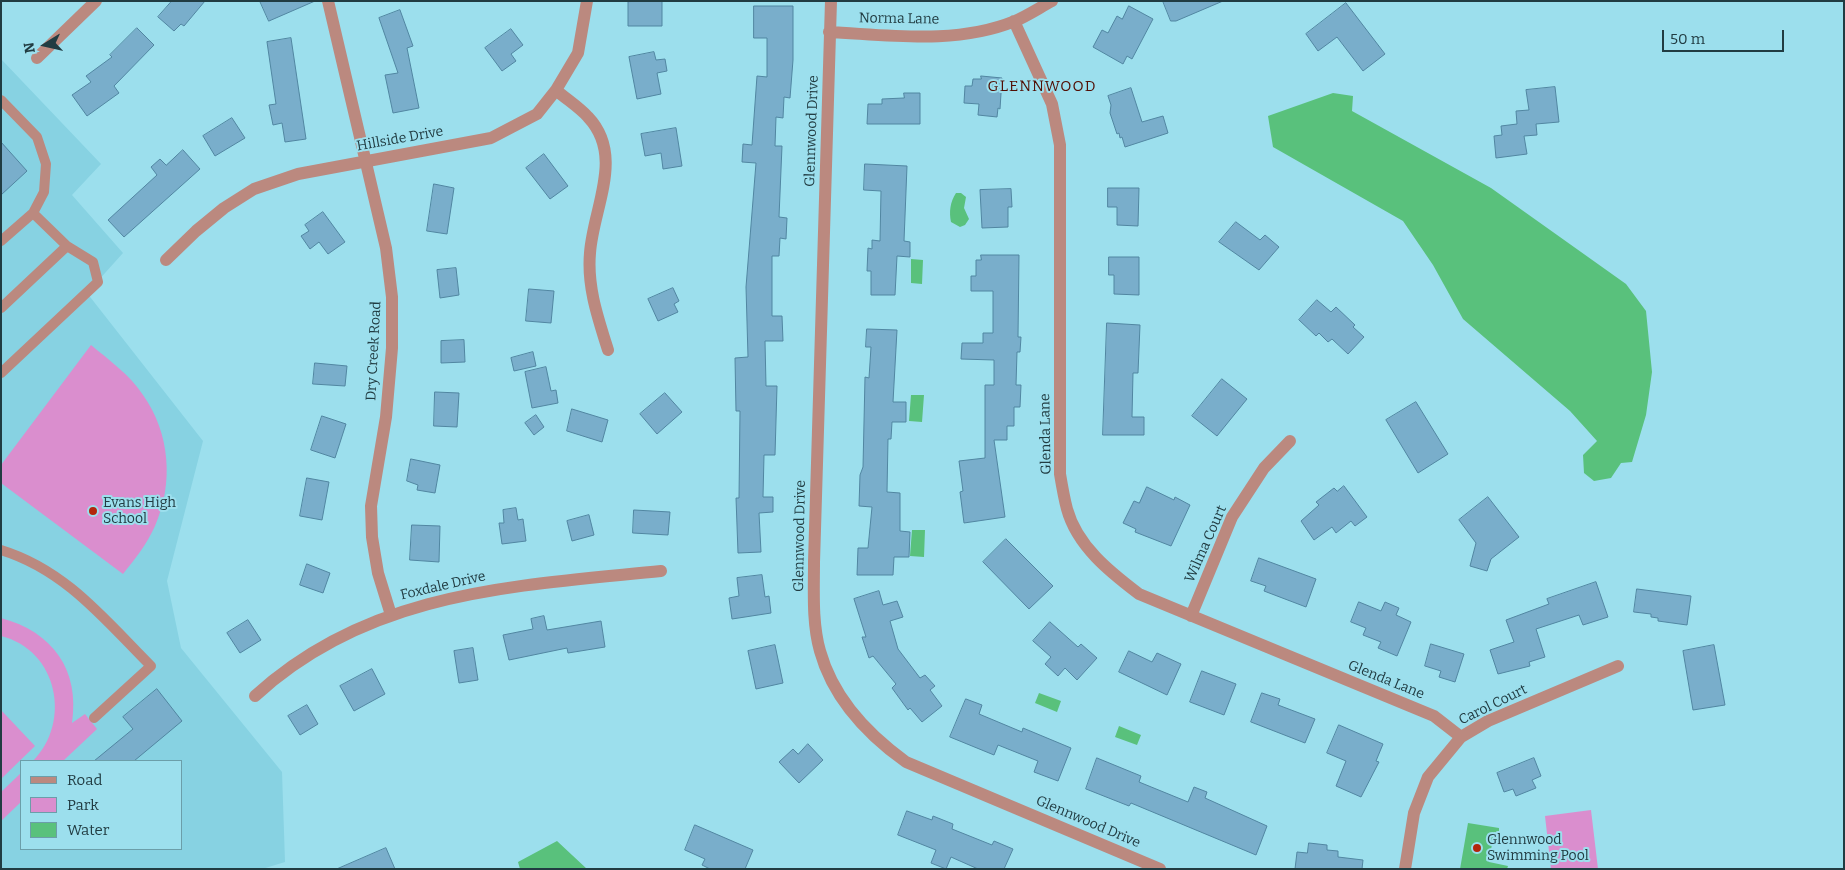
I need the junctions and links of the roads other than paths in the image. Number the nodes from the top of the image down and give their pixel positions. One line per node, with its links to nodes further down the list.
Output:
1 (96, 1): 8 (street)
2 (328, 1): 11 (street, Dry Creek Road)
3 (587, 1): 9 (street, Hillside Drive)
4 (831, 1): 7 (street, Glennwood Drive)
5 (1052, 1): 6 (street, Norma Lane)
6 (1014, 21): 7 (street, Norma Lane); 23 (street, Glenda Lane)
7 (830, 32): 28 (street, Glennwood Drive)
8 (37, 58)
9 (556, 90): 11 (street, Hillside Drive); 17 (street)
10 (1, 100): 12 (lane)
11 (366, 160): 15 (street, Hillside Drive); 22 (street, Dry Creek Road)
12 (32, 213): 13 (lane); 14 (lane)
13 (1, 241)
14 (67, 246): 16 (lane); 18 (lane)
15 (166, 260)
16 (1, 308)
17 (608, 350)
18 (1, 373)
19 (1290, 441): 23 (street, Wilma Court)
20 (1, 550): 26 (lane)
21 (660, 571): 22 (street, Foxdale Drive)
22 (391, 615): 25 (street, Foxdale Drive)
23 (1191, 616): 27 (street, Glenda Lane)
24 (1618, 666): 27 (street, Carol Court)
25 (254, 696)
26 (94, 718)
27 (1461, 737): 29 (street, Carol Court)
28 (1160, 869)
29 (1405, 869)

